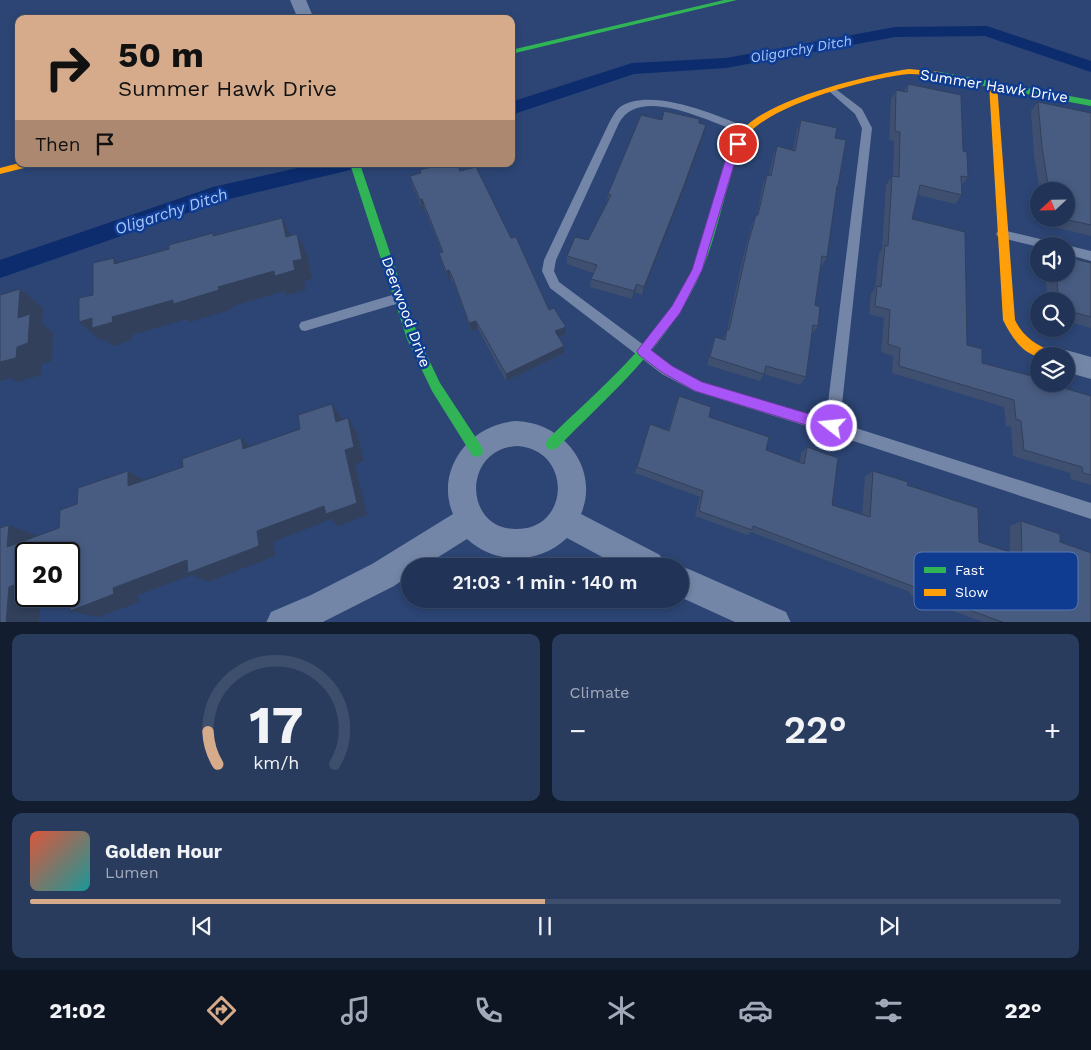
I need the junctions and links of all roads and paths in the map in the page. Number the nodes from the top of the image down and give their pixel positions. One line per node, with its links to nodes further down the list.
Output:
1 (298, 0): 3 (street)
2 (733, 0): 4 (street)
3 (304, 15)
4 (515, 51)
5 (992, 84): 6 (street, Summer Hawk Drive); 7 (street, Summer Hawk Drive); 12 (street)
6 (833, 90): 8 (street, Summer Hawk Drive); 22 (lane)
7 (1091, 103)
8 (746, 131): 19 (street, Summer Hawk Drive); 19 (lane)
9 (17, 167): 11 (street)
10 (355, 167): 16 (street, Deerwood Drive)
11 (0, 171)
12 (1002, 234): 13 (lane); 18 (street)
13 (1030, 241)
14 (1075, 252): 15 (lane)
15 (1091, 256)
16 (399, 298): 17 (lane); 24 (street, Deerwood Drive)
17 (305, 326)
18 (1030, 348)
19 (643, 351): 22 (lane); 23 (street, Summer Hawk Drive)
20 (1075, 364): 21 (street)
21 (1091, 368)
22 (832, 426): 25 (lane)
23 (552, 444): 24 (street); 27 (street)
24 (477, 451): 26 (street)
25 (1091, 511)
26 (470, 520): 27 (street); 30 (street)
27 (562, 520): 28 (street)
28 (634, 558)
29 (689, 585): 31 (street)
30 (282, 622)
31 (776, 622)

